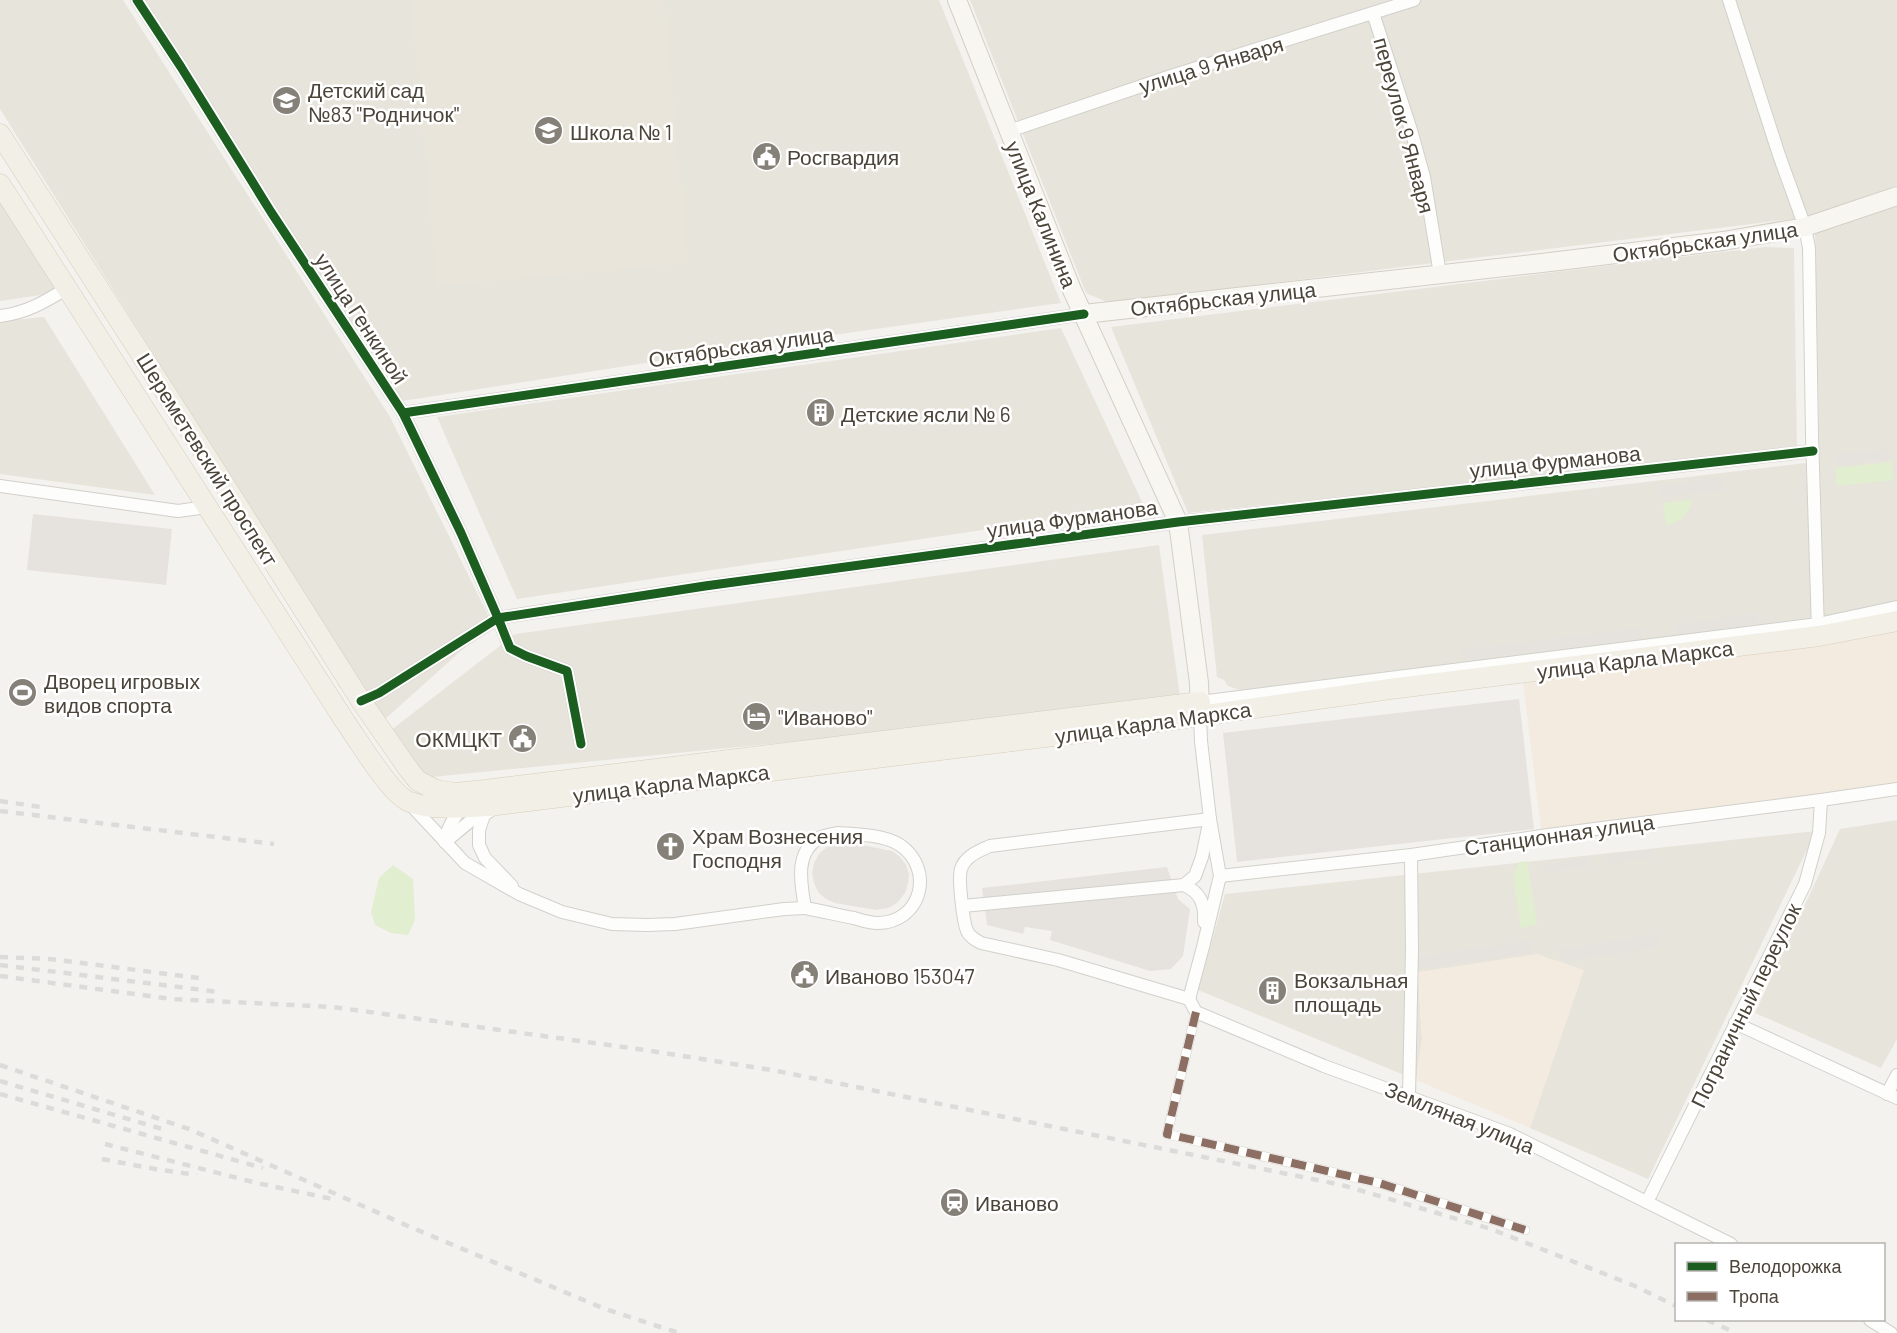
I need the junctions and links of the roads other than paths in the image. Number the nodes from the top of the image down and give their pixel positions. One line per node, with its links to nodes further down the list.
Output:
1 (137, 0): 16 (street, улица Генкиной)
2 (957, 0): 6 (main road, улица Калинина)
3 (1414, 0): 5 (street, улица 9 Января)
4 (1729, 0): 10 (street)
5 (1374, 13): 6 (street, улица 9 Января); 12 (street, переулок 9 Января)
6 (1009, 131): 14 (main road, улица Калинина)
7 (0, 134): 11 (main road, Шереметевский проспект)
8 (0, 184): 13 (main road, Шереметевский проспект)
9 (1897, 196): 10 (main road, Октябрьская улица)
10 (1805, 227): 12 (main road, Октябрьская улица); 17 (street)
11 (89, 273): 13 (main road); 19 (main road, Шереметевский проспект)
12 (1440, 274): 14 (main road, Октябрьская улица)
13 (67, 288): 15 (street); 20 (main road, Шереметевский проспект)
14 (1084, 314): 16 (street, Октябрьская улица); 21 (main road, улица Калинина)
15 (0, 316)
16 (402, 413): 23 (street, улица Генкиной)
17 (1813, 451): 21 (street, улица Фурманова); 25 (street)
18 (0, 486): 20 (street)
19 (230, 493): 20 (main road); 26 (main road, Шереметевский проспект)
20 (207, 507): 33 (main road, Шереметевский проспект)
21 (1178, 522): 23 (street, улица Фурманова); 27 (main road, улица Калинина)
22 (1897, 607): 25 (street, улица Карла Маркса)
23 (498, 618): 26 (street, улица Фурманова); 28 (street, улица Генкиной)
24 (1897, 621): 25 (main road, улица Карла Маркса)
25 (1818, 630): 27 (main road, улица Карла Маркса)
26 (361, 701): 29 (main road, Шереметевский проспект)
27 (1200, 710): 31 (main road, улица Карла Маркса); 36 (street)
28 (581, 744)
29 (418, 781): 31 (main road, улица Карла Маркса); 34 (street)
30 (1897, 789): 32 (street, Станционная улица)
31 (491, 800): 35 (main road, улица Карла Маркса); 37 (street); 41 (street)
32 (1821, 800): 38 (street, Станционная улица); 47 (street, Пограничный переулок)
33 (408, 802): 34 (main road, улица Карла Маркса); 37 (street)
34 (429, 806): 35 (main road, улица Карла Маркса); 37 (street)
35 (462, 807): 37 (street)
36 (1210, 819): 39 (street); 40 (street); 42 (street)
37 (445, 842): 41 (street)
38 (1411, 855): 39 (street, Станционная улица); 49 (street)
39 (1220, 876): 44 (street)
40 (1184, 885): 42 (street); 44 (street)
41 (519, 894): 43 (street)
42 (963, 906): 45 (street)
43 (805, 908): 43 (street)
44 (1203, 947): 45 (street)
45 (1189, 999): 46 (street)
46 (1196, 1012): 49 (street, Земляная улица); 52 (street)
47 (1735, 1023): 50 (street); 51 (street, Пограничный переулок)
48 (1897, 1075): 50 (street)
49 (1409, 1096): 51 (street, Земляная улица)
50 (1892, 1096)
51 (1647, 1202): 53 (street, Земляная улица)
52 (1525, 1230)
53 (1727, 1243)
54 (1872, 1321): 55 (street)
55 (1891, 1333)

